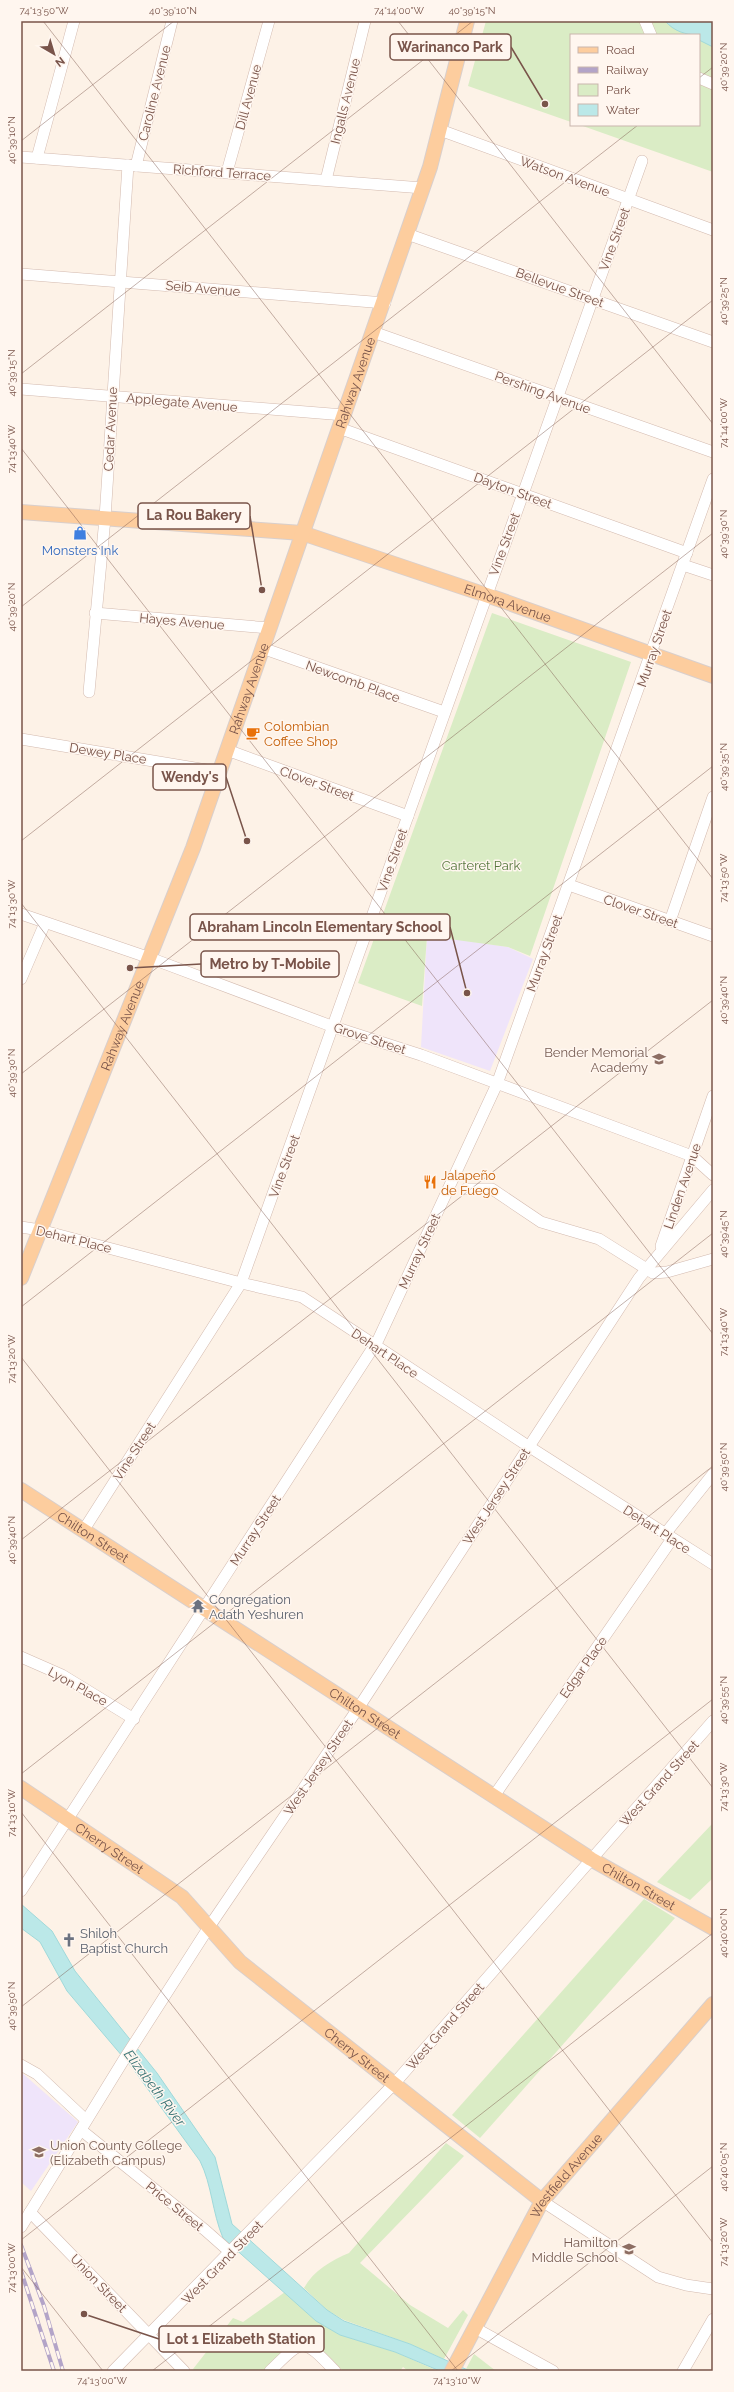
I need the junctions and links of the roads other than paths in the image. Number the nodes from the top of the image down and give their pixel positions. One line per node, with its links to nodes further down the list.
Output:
1 (74, 21): 12 (street)
2 (172, 21): 14 (street, Caroline Avenue)
3 (269, 21): 15 (street, Dill Avenue)
4 (365, 21): 16 (street, Ingalls Avenue)
5 (467, 21): 10 (main road, Rahway Avenue)
6 (645, 21): 7 (street)
7 (651, 34)
8 (700, 78): 9 (street)
9 (713, 84)
10 (440, 130): 17 (main road, Rahway Avenue); 18 (street, Watson Avenue)
11 (21, 157): 12 (street, Richford Terrace)
12 (37, 158): 14 (street, Richford Terrace)
13 (642, 161): 18 (street, Vine Street)
14 (132, 165): 15 (street, Richford Terrace); 22 (street, Cedar Avenue)
15 (227, 172): 16 (street, Richford Terrace)
16 (326, 180): 17 (street, Richford Terrace)
17 (423, 188): 20 (main road, Rahway Avenue)
18 (628, 200): 19 (street, Watson Avenue); 23 (street, Vine Street)
19 (713, 230)
20 (407, 234): 23 (street, Bellevue Street); 24 (main road, Rahway Avenue)
21 (21, 274): 22 (street, Seib Avenue)
22 (120, 281): 24 (street, Seib Avenue); 28 (street, Cedar Avenue)
23 (592, 299): 26 (street, Bellevue Street); 29 (street, Vine Street)
24 (385, 303): 25 (main road, Rahway Avenue)
25 (373, 332): 29 (street, Pershing Avenue); 30 (main road, Rahway Avenue)
26 (713, 342)
27 (21, 389): 28 (street, Applegate Avenue)
28 (111, 396): 30 (street, Applegate Avenue); 35 (street, Cedar Avenue)
29 (557, 397): 31 (street, Pershing Avenue); 33 (street, Vine Street)
30 (342, 422): 33 (street, Dayton Street); 36 (main road, Rahway Avenue)
31 (713, 452)
32 (713, 479): 37 (street, Murray Street)
33 (523, 494): 37 (street, Dayton Street); 40 (street, Vine Street)
34 (21, 512): 35 (main road, Elmora Avenue)
35 (105, 518): 36 (main road, Elmora Avenue); 41 (street, Cedar Avenue)
36 (302, 533): 40 (main road, Elmora Avenue); 42 (main road, Rahway Avenue)
37 (687, 553): 38 (street, Murray Street)
38 (683, 565): 39 (street); 44 (street, Murray Street)
39 (713, 575)
40 (486, 595): 44 (main road, Elmora Avenue); 47 (street, Vine Street)
41 (95, 613): 42 (street, Hayes Avenue); 46 (street, Cedar Avenue)
42 (269, 628): 43 (main road, Rahway Avenue)
43 (262, 648): 47 (street, Newcomb Place); 49 (main road, Rahway Avenue)
44 (652, 654): 45 (main road, Elmora Avenue); 53 (street, Murray Street)
45 (713, 676)
46 (89, 692)
47 (444, 712): 52 (street, Vine Street)
48 (21, 739): 50 (street, Dewey Place)
49 (227, 750): 50 (main road, Rahway Avenue); 52 (street, Clover Street)
50 (219, 772): 58 (main road, Rahway Avenue)
51 (713, 797): 55 (street)
52 (408, 816): 60 (street, Vine Street)
53 (569, 885): 55 (street, Clover Street); 61 (street, Murray Street)
54 (21, 914): 56 (street, Grove Street)
55 (670, 921): 57 (street, Clover Street)
56 (45, 923): 58 (street, Grove Street); 59 (street)
57 (713, 936)
58 (150, 958): 60 (street, Grove Street); 68 (main road, Rahway Avenue)
59 (21, 979)
60 (334, 1027): 61 (street, Grove Street); 73 (street, Vine Street)
61 (497, 1084): 63 (street, Grove Street); 74 (street, Murray Street)
62 (713, 1096): 63 (street, Linden Avenue)
63 (692, 1156): 64 (street, Grove Street); 69 (street, Linden Avenue)
64 (713, 1175)
65 (466, 1189): 71 (street)
66 (713, 1190): 69 (street, West Jersey Street)
67 (21, 1227): 68 (street, Dehart Place)
68 (40, 1230): 72 (main road, Rahway Avenue); 73 (street, Dehart Place)
69 (659, 1252): 71 (street, West Jersey Street)
70 (713, 1259): 71 (street)
71 (645, 1270): 75 (street, West Jersey Street)
72 (21, 1278)
73 (242, 1283): 74 (street, Dehart Place); 78 (street, Vine Street)
74 (374, 1346): 75 (street, Dehart Place); 81 (street, Murray Street)
75 (528, 1446): 79 (street, Dehart Place); 83 (street, West Jersey Street)
76 (713, 1474): 79 (street, Edgar Place)
77 (21, 1490): 78 (main road, Chilton Street)
78 (83, 1531): 81 (main road, Chilton Street)
79 (669, 1536): 80 (street, Dehart Place); 87 (street, Edgar Place)
80 (713, 1564)
81 (204, 1610): 83 (main road, Chilton Street); 84 (street, Murray Street)
82 (21, 1658): 84 (street, Lyon Place)
83 (359, 1708): 87 (main road, Chilton Street); 91 (street, West Jersey Street)
84 (134, 1719): 88 (street, Murray Street)
85 (713, 1721): 89 (street, West Grand Street)
86 (21, 1788): 88 (main road, Cherry Street)
87 (494, 1796): 89 (main road, Chilton Street)
88 (68, 1821): 90 (street, Murray Street); 91 (main road, Cherry Street)
89 (591, 1859): 92 (main road, Chilton Street); 95 (street, West Grand Street)
90 (21, 1891)
91 (209, 1927): 95 (main road, Cherry Street); 96 (street, West Jersey Street)
92 (713, 1928)
93 (713, 2004): 97 (main road, Westfield Avenue)
94 (21, 2065): 96 (street, Price Street)
95 (393, 2086): 97 (main road, Cherry Street); 100 (street, West Grand Street)
96 (84, 2125): 98 (street, West Jersey Street); 100 (street, Price Street)
97 (542, 2201): 101 (street, Cherry Street); 103 (main road, Westfield Avenue)
98 (30, 2212): 99 (street, West Jersey Street); 104 (street, Union Street)
99 (21, 2227)
100 (233, 2251): 104 (street, West Grand Street)
101 (713, 2289)
102 (713, 2319): 111 (street)
103 (475, 2328): 105 (main road, Westfield Avenue); 110 (street)
104 (150, 2336): 106 (street, West Grand Street); 107 (street, Union Street)
105 (454, 2367)
106 (113, 2371)
107 (184, 2371)
108 (270, 2371): 109 (street)
109 (335, 2371)
110 (553, 2371)
111 (683, 2371)

